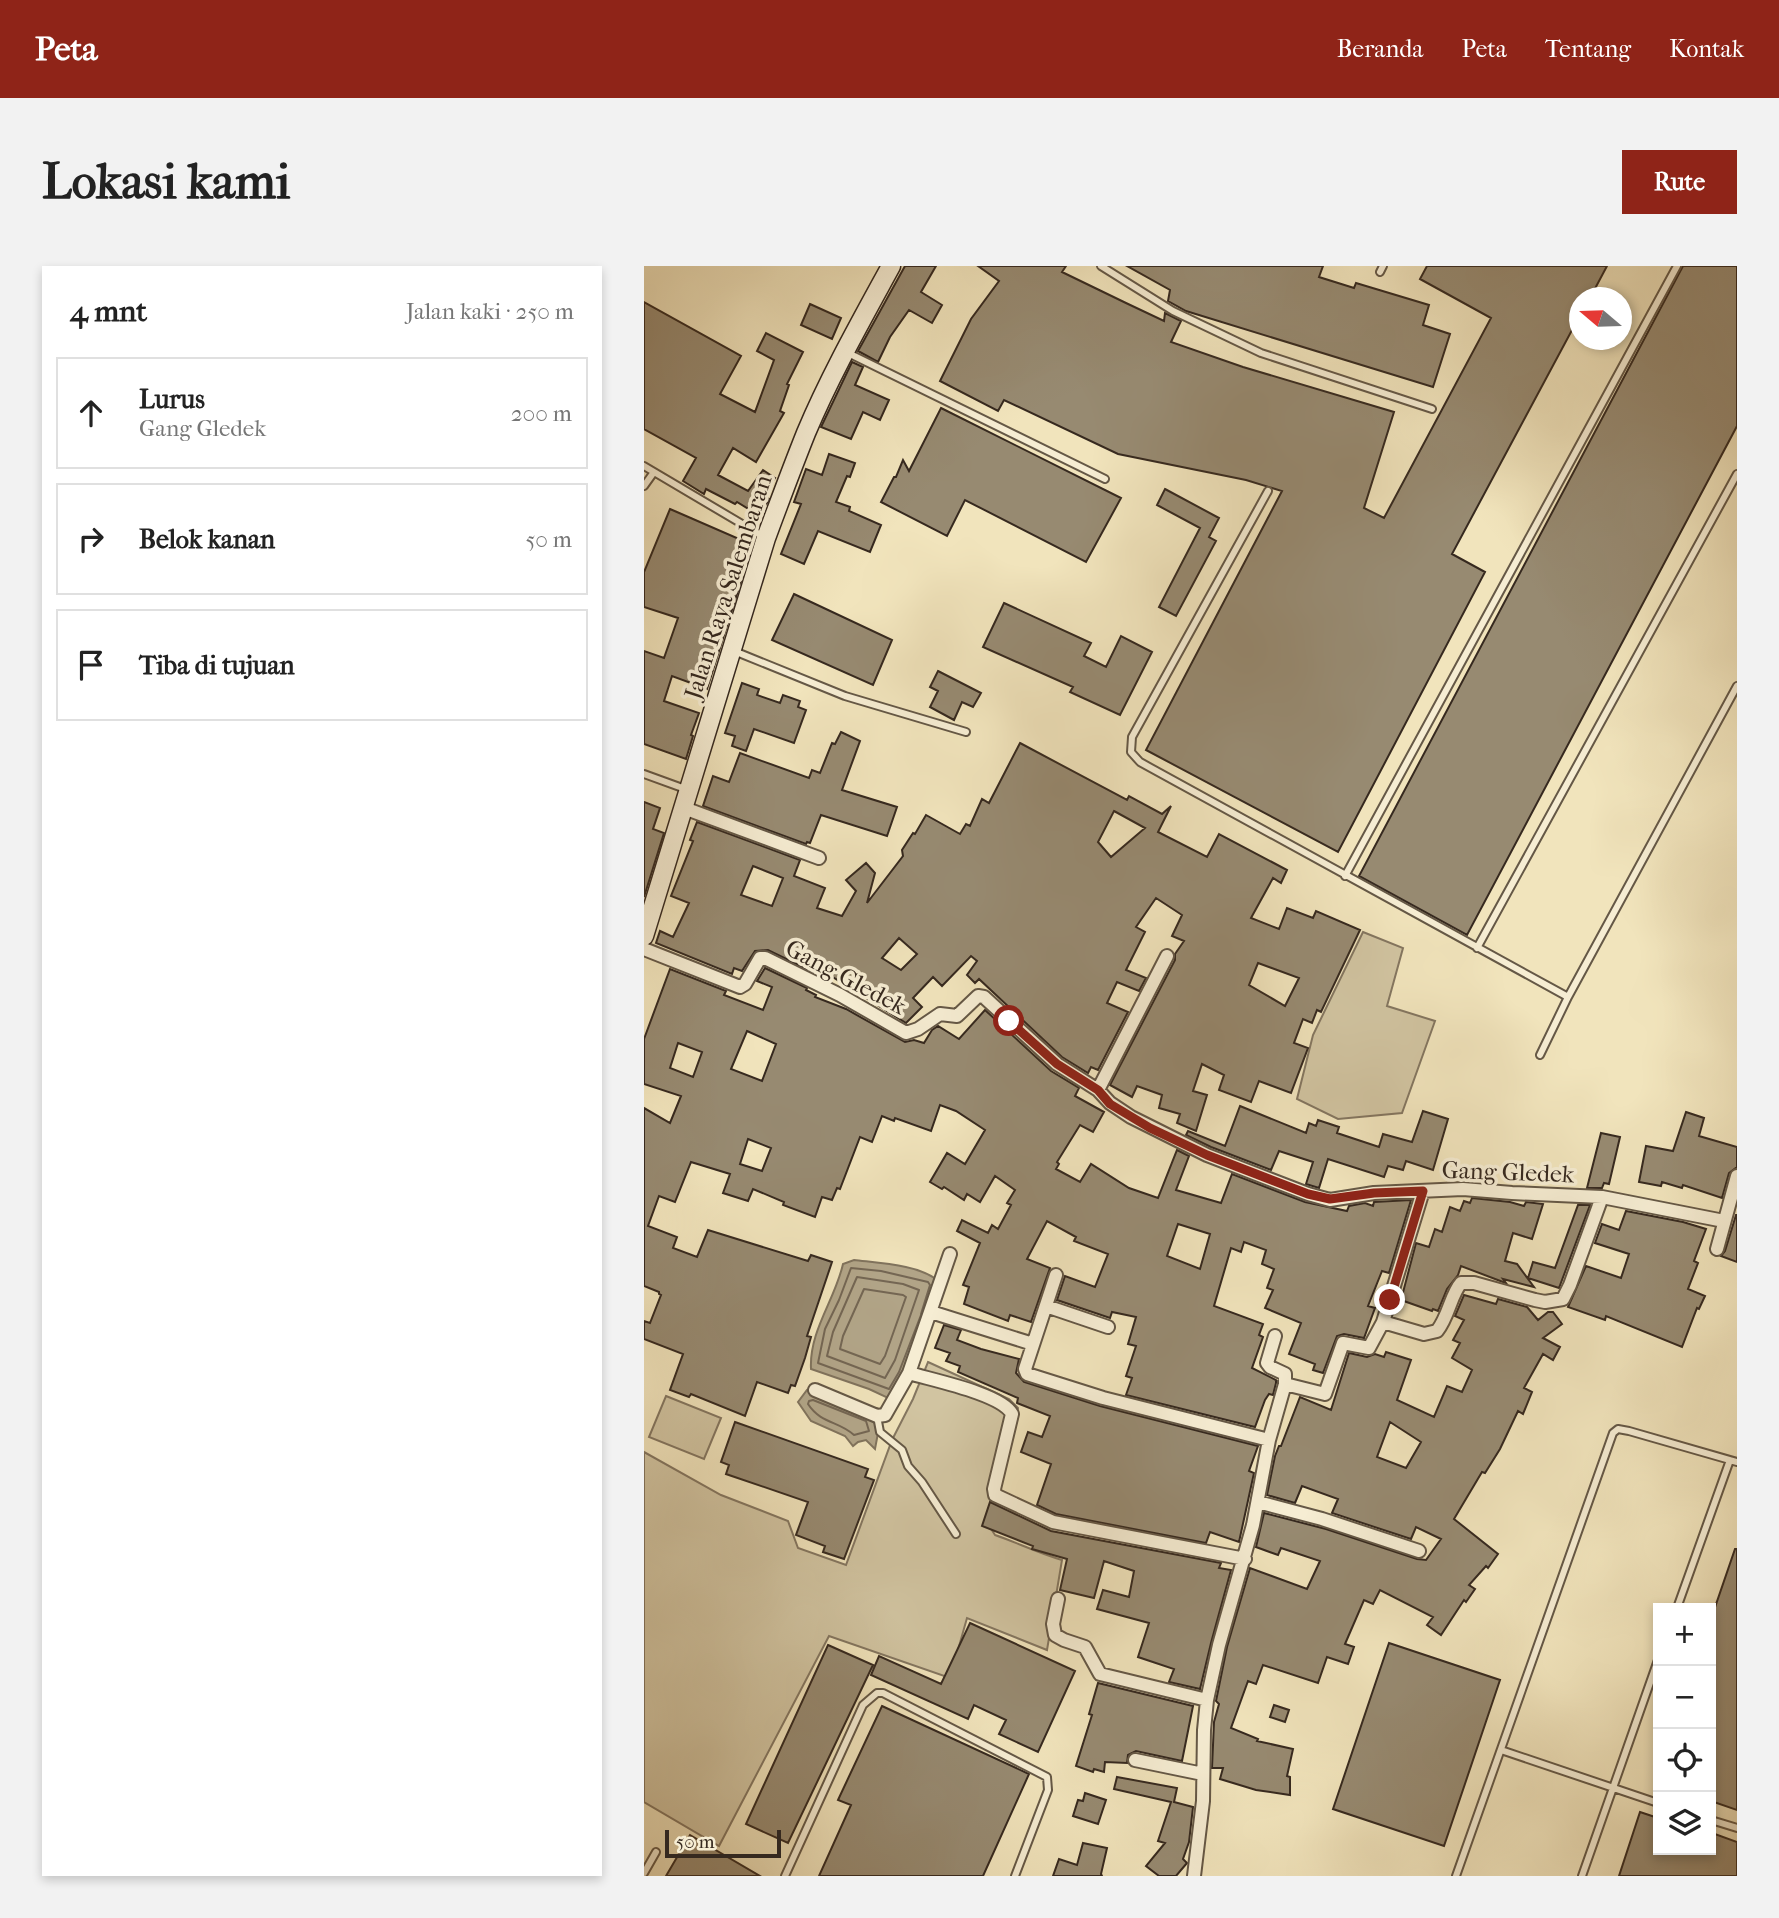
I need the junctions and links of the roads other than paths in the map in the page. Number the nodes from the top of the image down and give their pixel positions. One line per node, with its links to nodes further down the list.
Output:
1 (891, 266): 4 (main road, Jalan Raya Salembaran)
2 (1101, 266): 5 (lane)
3 (1677, 266): 19 (lane)
4 (845, 351): 9 (lane); 12 (main road, Jalan Raya Salembaran)
5 (1432, 409)
6 (644, 466): 7 (lane)
7 (654, 472): 10 (lane); 12 (lane)
8 (1737, 474): 21 (lane)
9 (1105, 479)
10 (644, 486)
11 (1268, 491): 19 (lane)
12 (766, 538): 13 (main road, Jalan Raya Salembaran)
13 (732, 650): 15 (lane); 17 (main road, Jalan Raya Salembaran)
14 (1737, 686): 24 (lane)
15 (966, 732)
16 (644, 774): 17 (lane)
17 (687, 799): 18 (street); 20 (main road, Jalan Raya Salembaran)
18 (819, 858)
19 (1345, 876): 21 (lane)
20 (644, 936)
21 (1476, 948): 24 (lane)
22 (644, 949): 26 (street, Gang Gledek)
23 (1167, 956): 26 (street)
24 (1568, 997): 25 (lane)
25 (1540, 1055)
26 (1098, 1090): 28 (street, Gang Gledek)
27 (1737, 1176): 30 (street)
28 (1423, 1191): 29 (street, Gang Gledek); 36 (street)
29 (1602, 1197): 30 (street, Gang Gledek); 36 (street)
30 (1724, 1221): 31 (street)
31 (1717, 1249)
32 (950, 1254): 35 (street)
33 (1056, 1275): 34 (street)
34 (1046, 1306): 37 (street); 39 (street)
35 (931, 1312): 39 (street); 40 (street)
36 (1383, 1322): 41 (street)
37 (1108, 1327)
38 (1275, 1336): 41 (street)
39 (1033, 1344): 44 (street)
40 (909, 1373): 43 (street); 49 (street)
41 (1284, 1384): 44 (street)
42 (815, 1390): 43 (street)
43 (877, 1416): 47 (lane)
44 (1269, 1440): 46 (street)
45 (1733, 1461): 51 (lane); 54 (lane)
46 (1258, 1502): 48 (street); 49 (street)
47 (956, 1534)
48 (1419, 1551)
49 (1245, 1559): 53 (street)
50 (1058, 1599): 53 (street)
51 (1679, 1603)
52 (1656, 1666): 57 (lane)
53 (1207, 1700): 56 (street)
54 (1501, 1750): 57 (lane); 66 (lane)
55 (1135, 1760): 56 (street)
56 (1202, 1774): 65 (street)
57 (1613, 1789): 58 (lane); 67 (lane)
58 (1653, 1801)
59 (1716, 1822): 60 (lane)
60 (1737, 1828)
61 (656, 1852): 62 (lane)
62 (644, 1873)
63 (785, 1876): 64 (lane)
64 (1015, 1876)
65 (1194, 1876)
66 (1456, 1876)
67 (1582, 1876)

